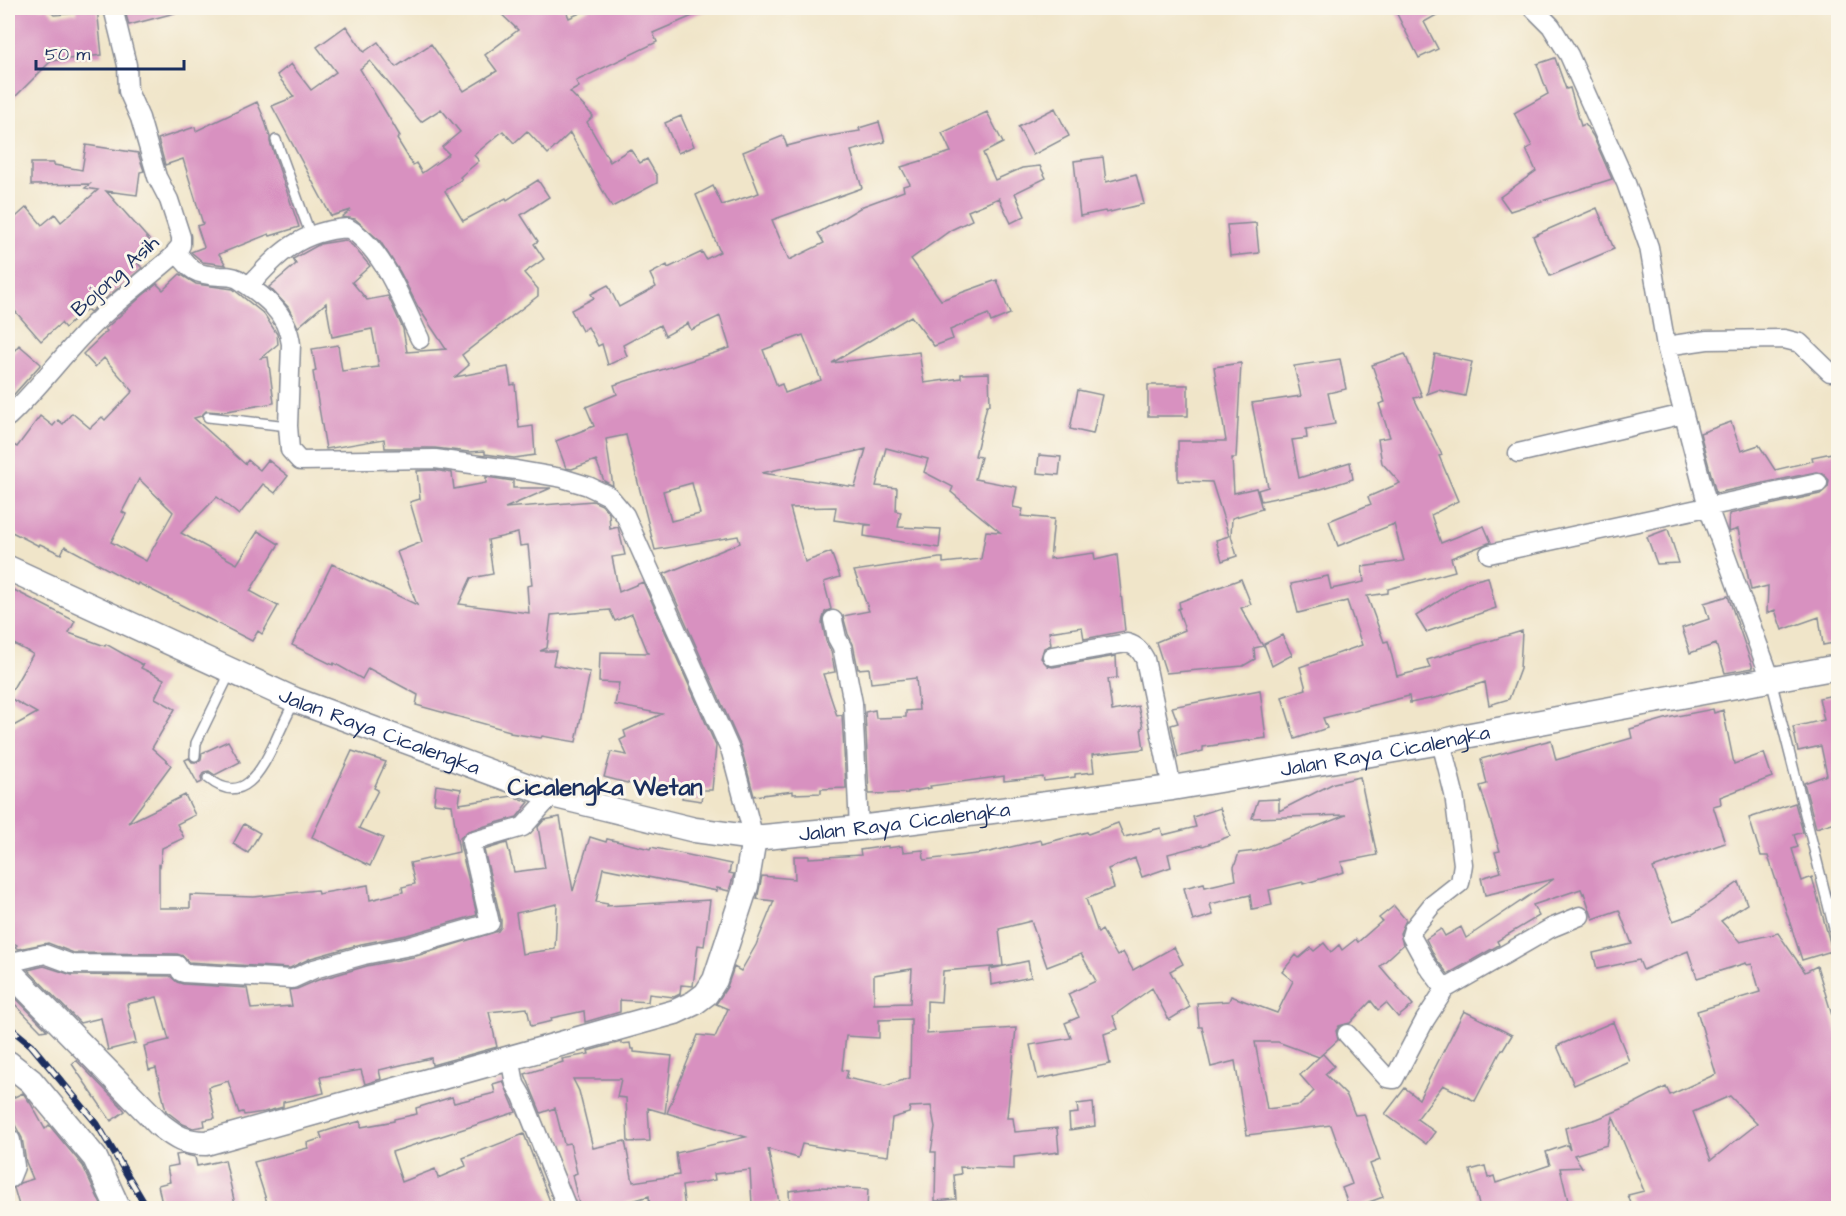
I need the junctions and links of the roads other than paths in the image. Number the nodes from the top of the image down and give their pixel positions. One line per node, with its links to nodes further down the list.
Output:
1 (113, 8): 5 (street, Bojong Asih)
2 (1533, 8): 8 (street)
3 (276, 140): 4 (lane)
4 (311, 236): 6 (street); 7 (street)
5 (177, 251): 6 (street); 11 (street, Bojong Asih)
6 (249, 286): 13 (street)
7 (420, 339)
8 (1666, 346): 9 (street); 10 (street)
9 (1839, 372)
10 (1684, 414): 14 (street); 16 (street)
11 (8, 417)
12 (208, 417): 13 (lane)
13 (288, 426): 31 (street)
14 (1518, 453)
15 (1818, 483): 16 (street)
16 (1708, 507): 17 (street); 23 (street)
17 (1489, 554)
18 (8, 568): 22 (main road, Jalan Raya Cicalengka)
19 (832, 620): 30 (street)
20 (1052, 656): 28 (street)
21 (1839, 667): 23 (main road, Jalan Raya Cicalengka)
22 (231, 670): 24 (main road, Jalan Raya Cicalengka); 26 (lane)
23 (1771, 680): 25 (main road, Jalan Raya Cicalengka); 33 (lane)
24 (295, 700): 27 (lane); 29 (main road, Jalan Raya Cicalengka)
25 (1441, 742): 28 (main road, Jalan Raya Cicalengka); 36 (street)
26 (195, 756)
27 (208, 778)
28 (1172, 788): 30 (main road, Jalan Raya Cicalengka)
29 (552, 795): 31 (main road, Jalan Raya Cicalengka); 34 (street)
30 (859, 828): 31 (main road, Jalan Raya Cicalengka)
31 (754, 838): 38 (main road)
32 (1580, 916): 36 (street)
33 (1839, 944)
34 (8, 963)
35 (8, 970): 38 (main road)
36 (1445, 988): 37 (street)
37 (1347, 1034)
38 (510, 1057): 43 (street)
39 (8, 1063): 42 (main road)
40 (8, 1141): 41 (main road)
41 (8, 1176)
42 (118, 1209)
43 (567, 1209)

